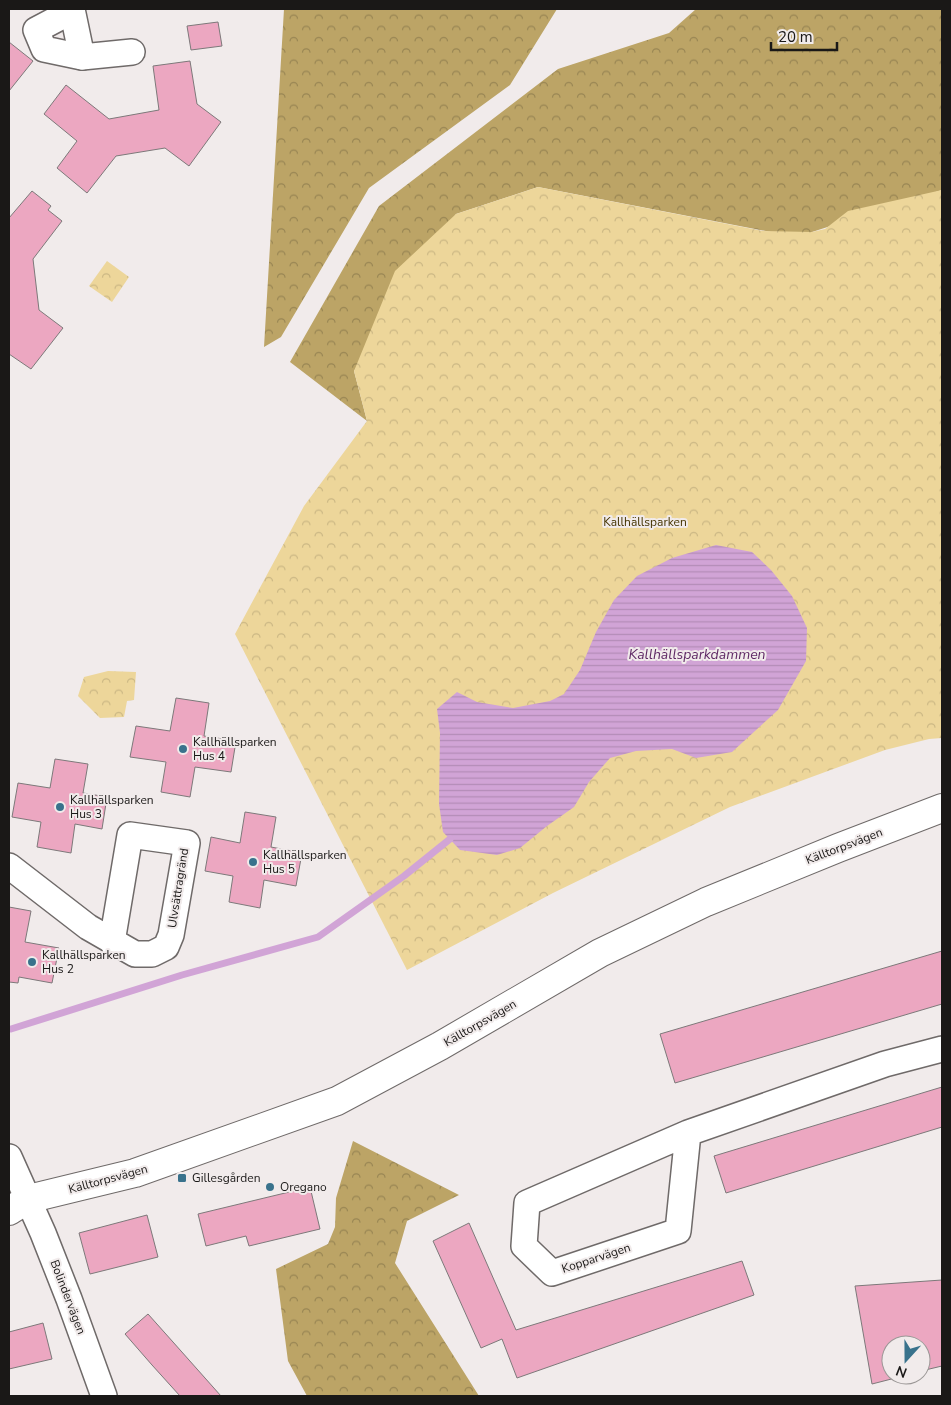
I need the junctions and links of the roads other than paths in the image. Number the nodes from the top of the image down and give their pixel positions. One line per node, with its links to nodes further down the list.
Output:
1 (72, 10): 3 (street); 3 (street)
2 (132, 52): 3 (street)
3 (82, 57)
4 (942, 808): 10 (street, Källtorpsvägen)
5 (9, 866): 6 (street, Ulvsättragränd)
6 (112, 942): 6 (street, Ulvsättragränd)
7 (942, 1049): 8 (street, Kopparvägen)
8 (688, 1134): 8 (street, Kopparvägen)
9 (9, 1157): 10 (street, Bolindervägen)
10 (18, 1205): 11 (street, Bolindervägen)
11 (104, 1396)

